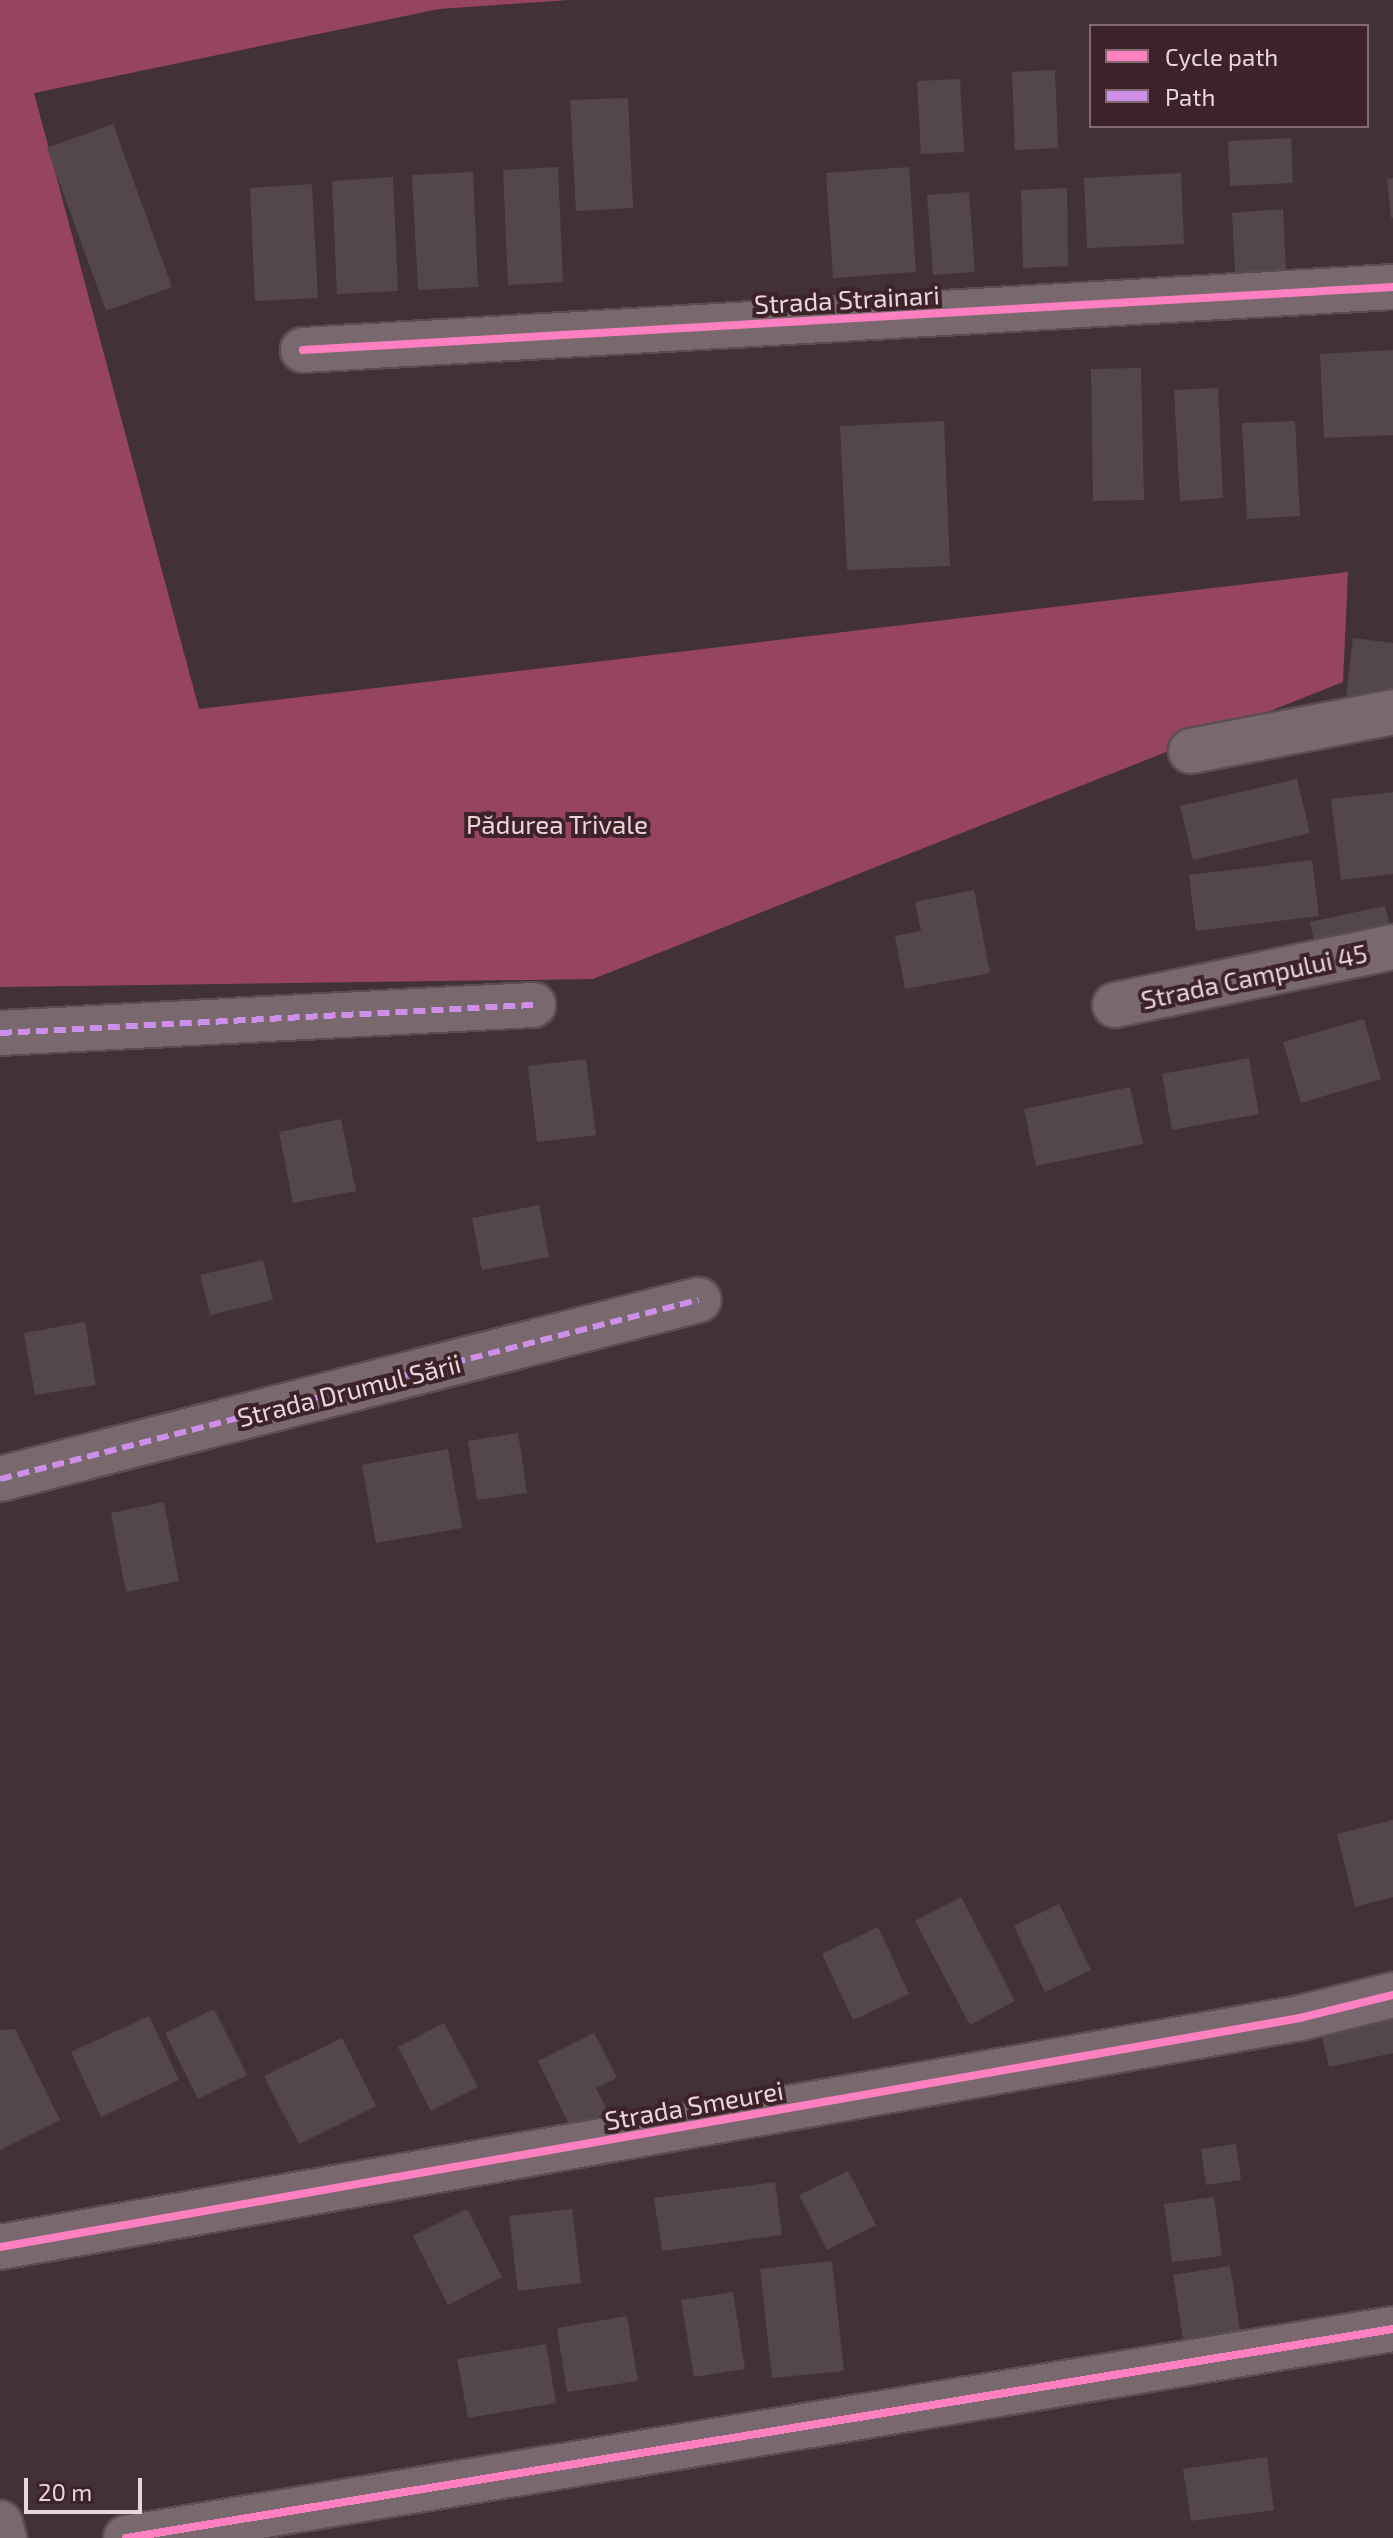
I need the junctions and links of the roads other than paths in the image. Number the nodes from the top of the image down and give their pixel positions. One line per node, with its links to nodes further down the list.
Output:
1 (1393, 287): 2 (street, Strada Strainari)
2 (303, 350)
3 (1393, 712): 4 (street)
4 (1191, 751)
5 (1393, 947): 7 (street, Strada Campului 45)
6 (533, 1005): 8 (street)
7 (1115, 1005)
8 (0, 1033)
9 (698, 1300): 10 (street, Strada Drumul Sării)
10 (0, 1479)
11 (1393, 1995): 12 (street, Strada Smeurei)
12 (0, 2247)
13 (1393, 2329): 16 (street)
14 (0, 2523): 15 (street)
15 (4, 2538)
16 (126, 2538)

